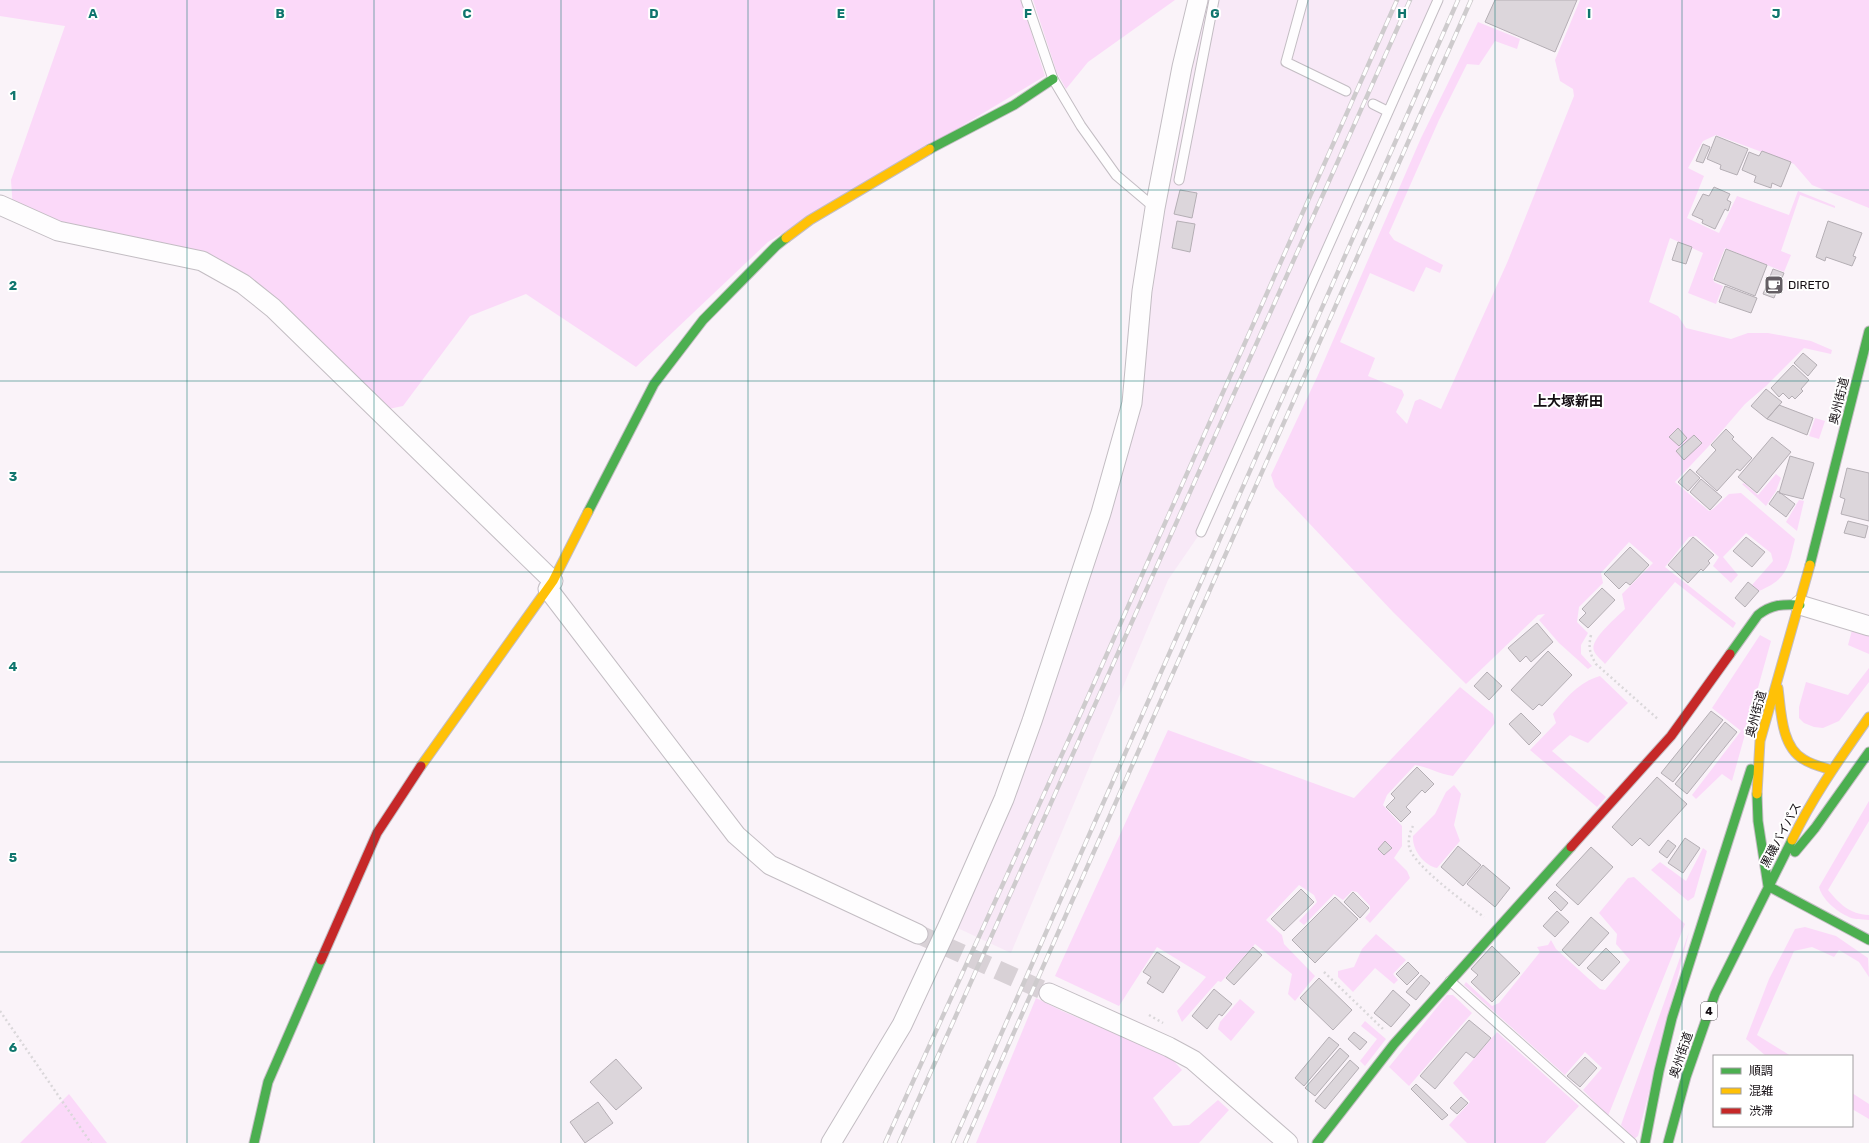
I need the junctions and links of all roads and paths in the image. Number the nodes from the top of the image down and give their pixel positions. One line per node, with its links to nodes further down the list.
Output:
1 (1026, 0): 6 (lane)
2 (1198, 0): 12 (street)
3 (1214, 0): 10 (lane)
4 (1303, 0): 7 (lane)
5 (1438, 0): 9 (lane)
6 (1053, 79): 12 (lane); 15 (main road)
7 (1346, 91)
8 (1373, 104): 9 (lane)
9 (1388, 111): 14 (lane)
10 (1179, 180)
11 (0, 205): 15 (street)
12 (1155, 208): 37 (street)
13 (1869, 331): 16 (main road, 奥州街道)
14 (1201, 532)
15 (550, 585): 28 (street); 36 (main road)
16 (1800, 605): 17 (street); 19 (main road, 奥州街道); 21 (main road)
17 (1869, 626)
18 (1591, 635): 21 (path)
19 (1777, 681): 22 (main road, 奥州街道); 24 (main road)
20 (1869, 717): 24 (main road, 黒磯バイパス / 4)
21 (1674, 732): 27 (main road)
22 (1760, 741): 26 (main road, 奥州街道); 41 (main road)
23 (1869, 752): 26 (main road, 黒磯バイパス / 4)
24 (1832, 770): 26 (main road, 黒磯バイパス / 4)
25 (1414, 826): 27 (path)
26 (1768, 886): 29 (main road); 42 (main road, 奥州街道 / 4)
27 (1498, 928): 31 (main road)
28 (918, 934)
29 (1869, 940)
30 (1324, 972): 34 (path)
31 (1450, 981): 34 (main road); 40 (lane)
32 (1049, 993): 38 (street)
33 (0, 1011): 35 (path)
34 (1397, 1041): 39 (main road)
35 (91, 1143)
36 (254, 1143)
37 (831, 1143)
38 (1288, 1143)
39 (1317, 1143)
40 (1632, 1143)
41 (1645, 1143)
42 (1668, 1143)

